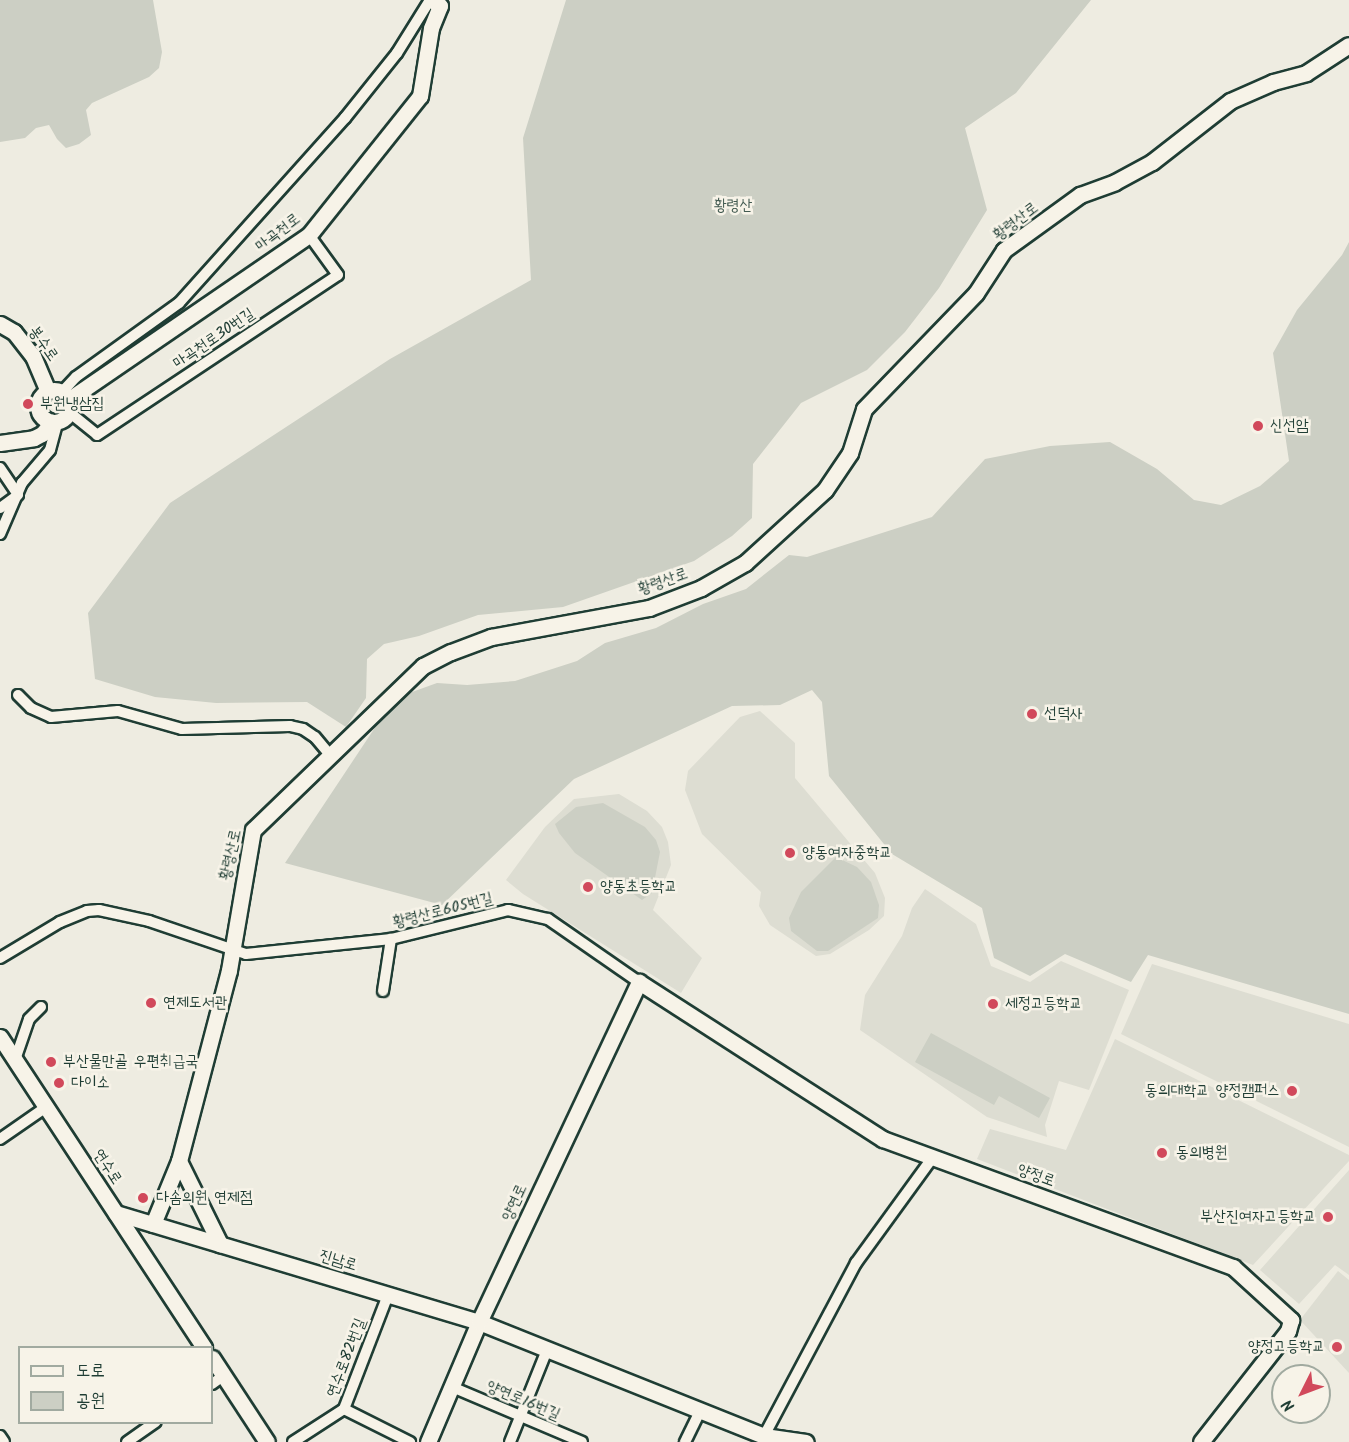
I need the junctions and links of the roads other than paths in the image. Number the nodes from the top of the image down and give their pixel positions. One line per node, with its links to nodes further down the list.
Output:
1 (431, 0): 3 (street, 마곡천로); 5 (street)
2 (1349, 45): 12 (street, 황령산로)
3 (309, 235): 5 (street, 마곡천로); 5 (street, 마곡천로30번길)
4 (0, 324): 5 (street, 봉수로)
5 (57, 408): 6 (street, 마곡천로); 8 (street)
6 (1, 442)
7 (0, 468): 8 (street)
8 (18, 495): 9 (street); 10 (street)
9 (0, 508)
10 (0, 534)
11 (18, 695): 12 (street)
12 (330, 755): 14 (street, 황령산로)
13 (391, 939): 14 (street, 황령산로605번길); 16 (street, 황령산로605번길); 17 (street)
14 (234, 950): 15 (street, 황령산로605번길); 24 (street, 황령산로)
15 (0, 958)
16 (639, 982): 23 (street, 양정로); 29 (street, 양연로)
17 (383, 991)
18 (41, 1007): 20 (street)
19 (0, 1037): 20 (street, 연수로)
20 (15, 1060): 21 (street, 연수로)
21 (46, 1107): 22 (street); 25 (street, 연수로)
22 (0, 1139)
23 (933, 1157): 40 (street); 51 (street, 양정로)
24 (179, 1161): 26 (street, 황령산로); 27 (street)
25 (116, 1213): 26 (street, 진남로); 30 (street, 연수로)
26 (153, 1224): 27 (street, 진남로)
27 (220, 1244): 28 (street, 진남로)
28 (388, 1295): 29 (street, 진남로); 35 (street, 연수로82번길)
29 (479, 1322): 31 (street, 진남로); 34 (street, 양연로)
30 (203, 1346)
31 (547, 1350): 36 (street, 진남로); 37 (street)
32 (213, 1362): 33 (street)
33 (218, 1380): 43 (street)
34 (452, 1387): 37 (street, 양연로16번길); 46 (street, 양연로)
35 (344, 1408): 44 (street, 연수로82번길); 45 (street)
36 (700, 1411): 40 (street, 진남로); 49 (street)
37 (521, 1416): 47 (street); 48 (street, 양연로16번길)
38 (153, 1424): 42 (street)
39 (0, 1436): 41 (street)
40 (765, 1436): 50 (street, 진남로)
41 (4, 1442)
42 (127, 1442)
43 (267, 1442)
44 (293, 1442)
45 (410, 1442)
46 (428, 1442)
47 (510, 1442)
48 (582, 1442)
49 (685, 1442)
50 (806, 1442)
51 (1201, 1442)

